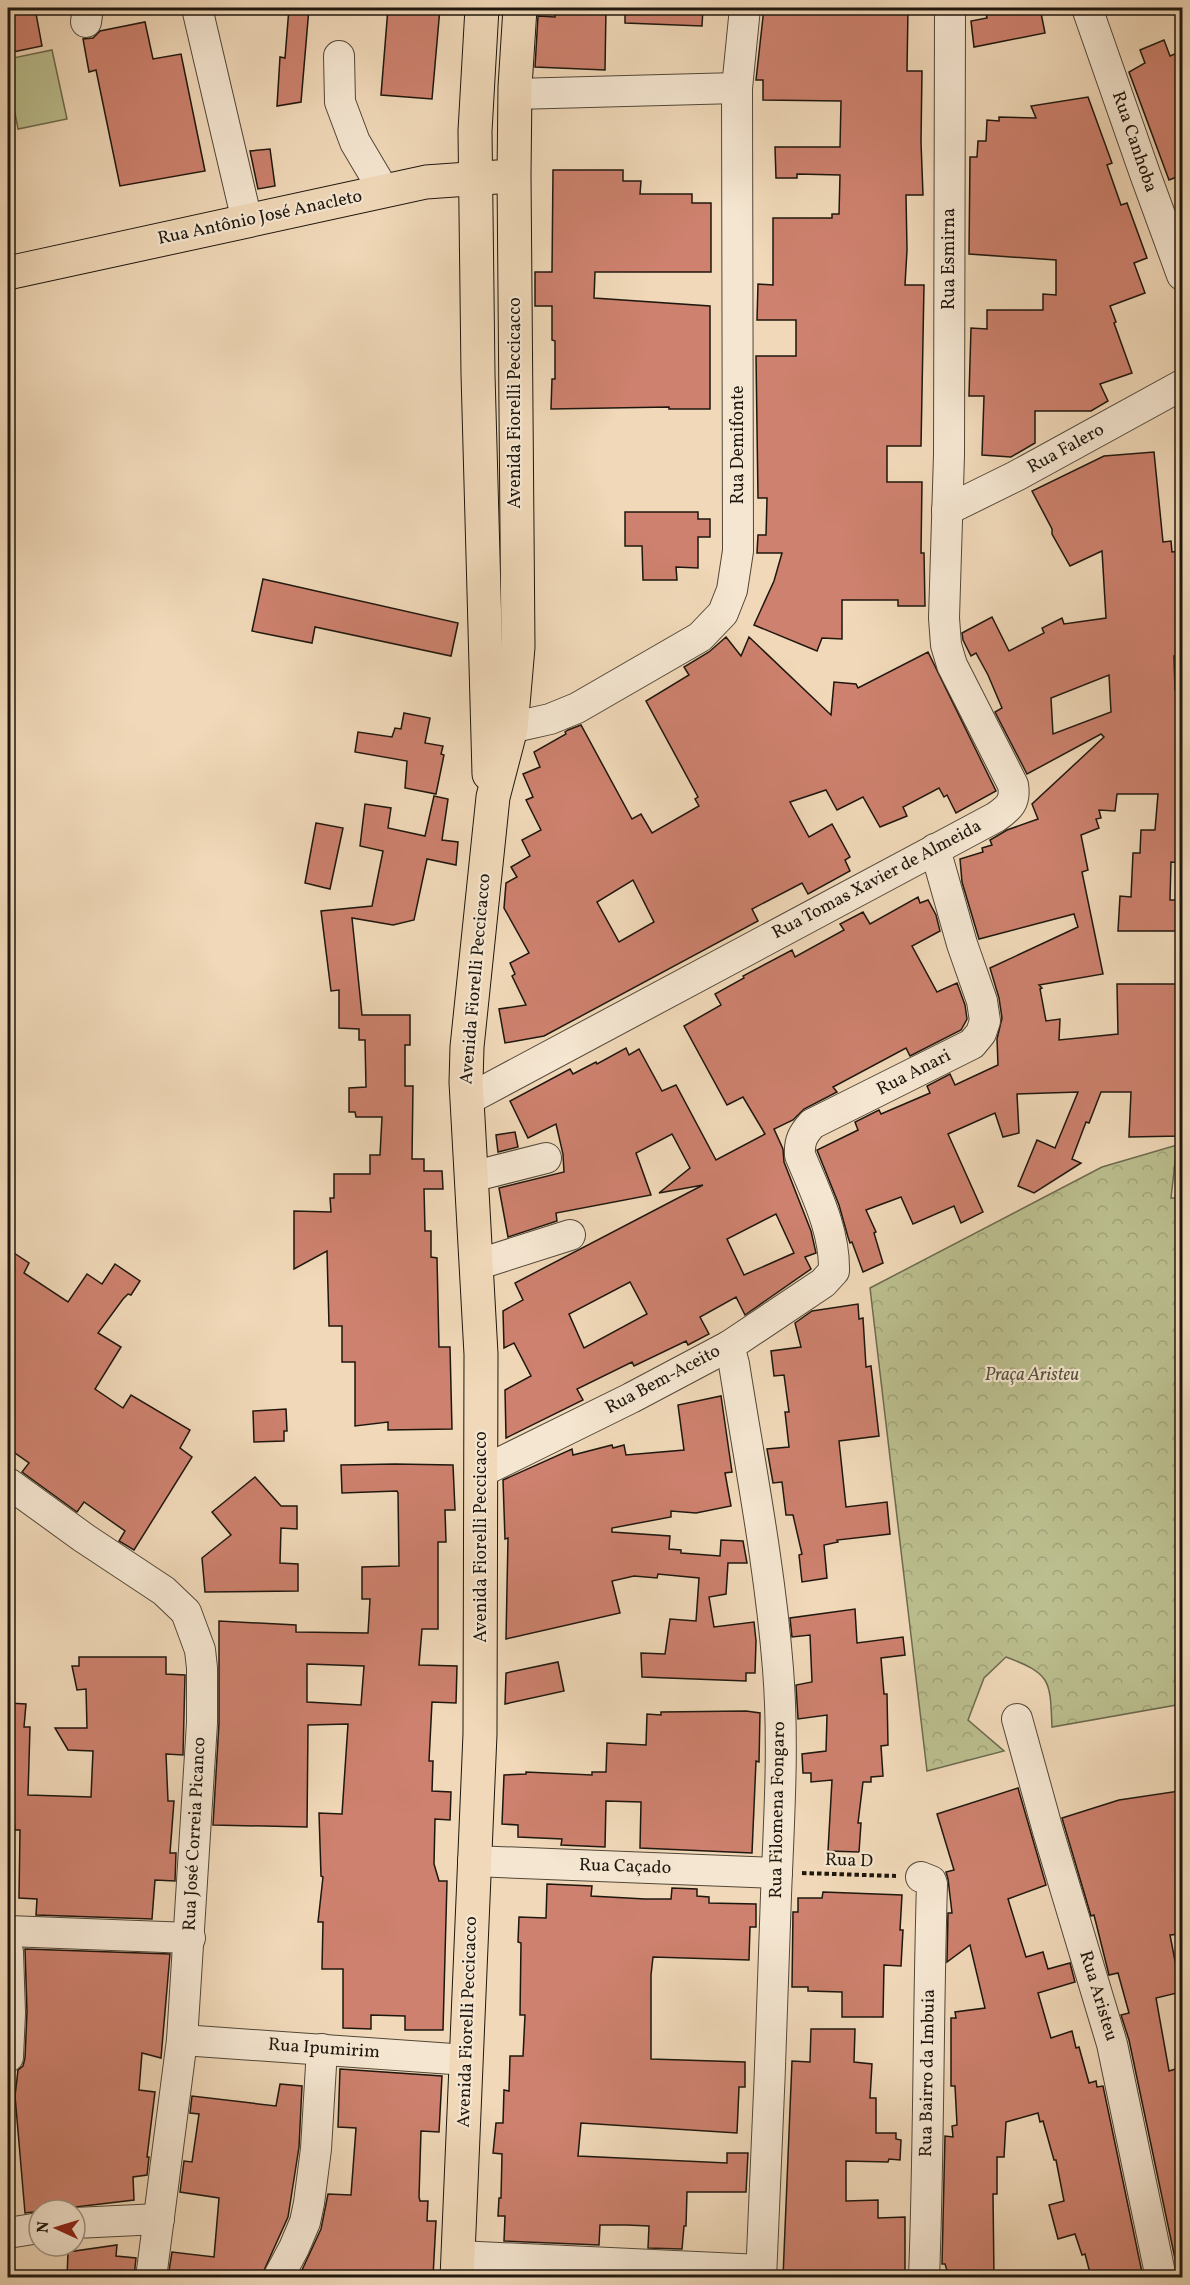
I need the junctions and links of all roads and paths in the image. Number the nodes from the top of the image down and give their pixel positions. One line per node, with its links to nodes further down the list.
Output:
1 (197, 8): 13 (street)
2 (482, 8): 11 (main road, Avenida Fiorelli Peccicacco)
3 (520, 8): 9 (main road, Avenida Fiorelli Peccicacco)
4 (744, 8): 8 (street, Rua Demifonte)
5 (950, 8): 17 (street, Rua Esmirna)
6 (1087, 8): 15 (street, Rua Canhoba)
7 (339, 56): 12 (street)
8 (737, 88): 9 (street); 18 (street, Rua Demifonte)
9 (515, 93): 10 (main road, Avenida Fiorelli Peccicacco)
10 (514, 176): 11 (main road, Rua Antônio José Anacleto); 18 (main road, Avenida Fiorelli Peccicacco)
11 (475, 178): 12 (main road, Rua Antônio José Anacleto); 18 (main road, Avenida Fiorelli Peccicacco)
12 (384, 191): 13 (main road, Rua Antônio José Anacleto)
13 (247, 221): 14 (main road, Rua Antônio José Anacleto)
14 (8, 273)
15 (1182, 275)
16 (1182, 385): 17 (street, Rua Falero)
17 (947, 510): 19 (street, Rua Tomas Xavier de Almeida)
18 (499, 731): 20 (main road, Avenida Fiorelli Peccicacco)
19 (935, 849): 20 (street, Rua Tomas Xavier de Almeida); 25 (street, Rua Anari)
20 (467, 1100): 22 (main road, Avenida Fiorelli Peccicacco)
21 (546, 1158): 22 (street)
22 (471, 1177): 24 (main road, Avenida Fiorelli Peccicacco)
23 (570, 1235): 24 (street)
24 (476, 1265): 27 (main road, Avenida Fiorelli Peccicacco)
25 (834, 1271): 26 (street, Rua Bem-Aceito)
26 (729, 1346): 27 (street, Rua Bem-Aceito); 31 (street, Rua Filomena Fongaro)
27 (481, 1472): 30 (main road, Avenida Fiorelli Peccicacco)
28 (8, 1483): 34 (street, Rua José Correia Picanco)
29 (1017, 1719): 49 (street, Rua Aristeu)
30 (473, 1861): 31 (street, Rua Caçado); 39 (main road, Avenida Fiorelli Peccicacco)
31 (777, 1873): 32 (path, Rua D); 45 (street, Rua Filomena Fongaro)
32 (921, 1877): 48 (street, Rua Bairro da Imbuia)
33 (8, 1931): 34 (street)
34 (190, 1938): 36 (street, Rua José Correia Picanco)
35 (8, 1952): 38 (street)
36 (182, 2040): 37 (street, Rua Ipumirim); 40 (street, Rua José Correia Picanco)
37 (322, 2049): 39 (street, Rua Ipumirim); 47 (street)
38 (8, 2057)
39 (467, 2060): 44 (main road, Avenida Fiorelli Peccicacco)
40 (159, 2219): 41 (street); 46 (street, Rua José Correia Picanco)
41 (87, 2222)
42 (27, 2230): 43 (street)
43 (8, 2232)
44 (458, 2267): 45 (street)
45 (761, 2274)
46 (151, 2277)
47 (278, 2277)
48 (919, 2277)
49 (1161, 2277)

